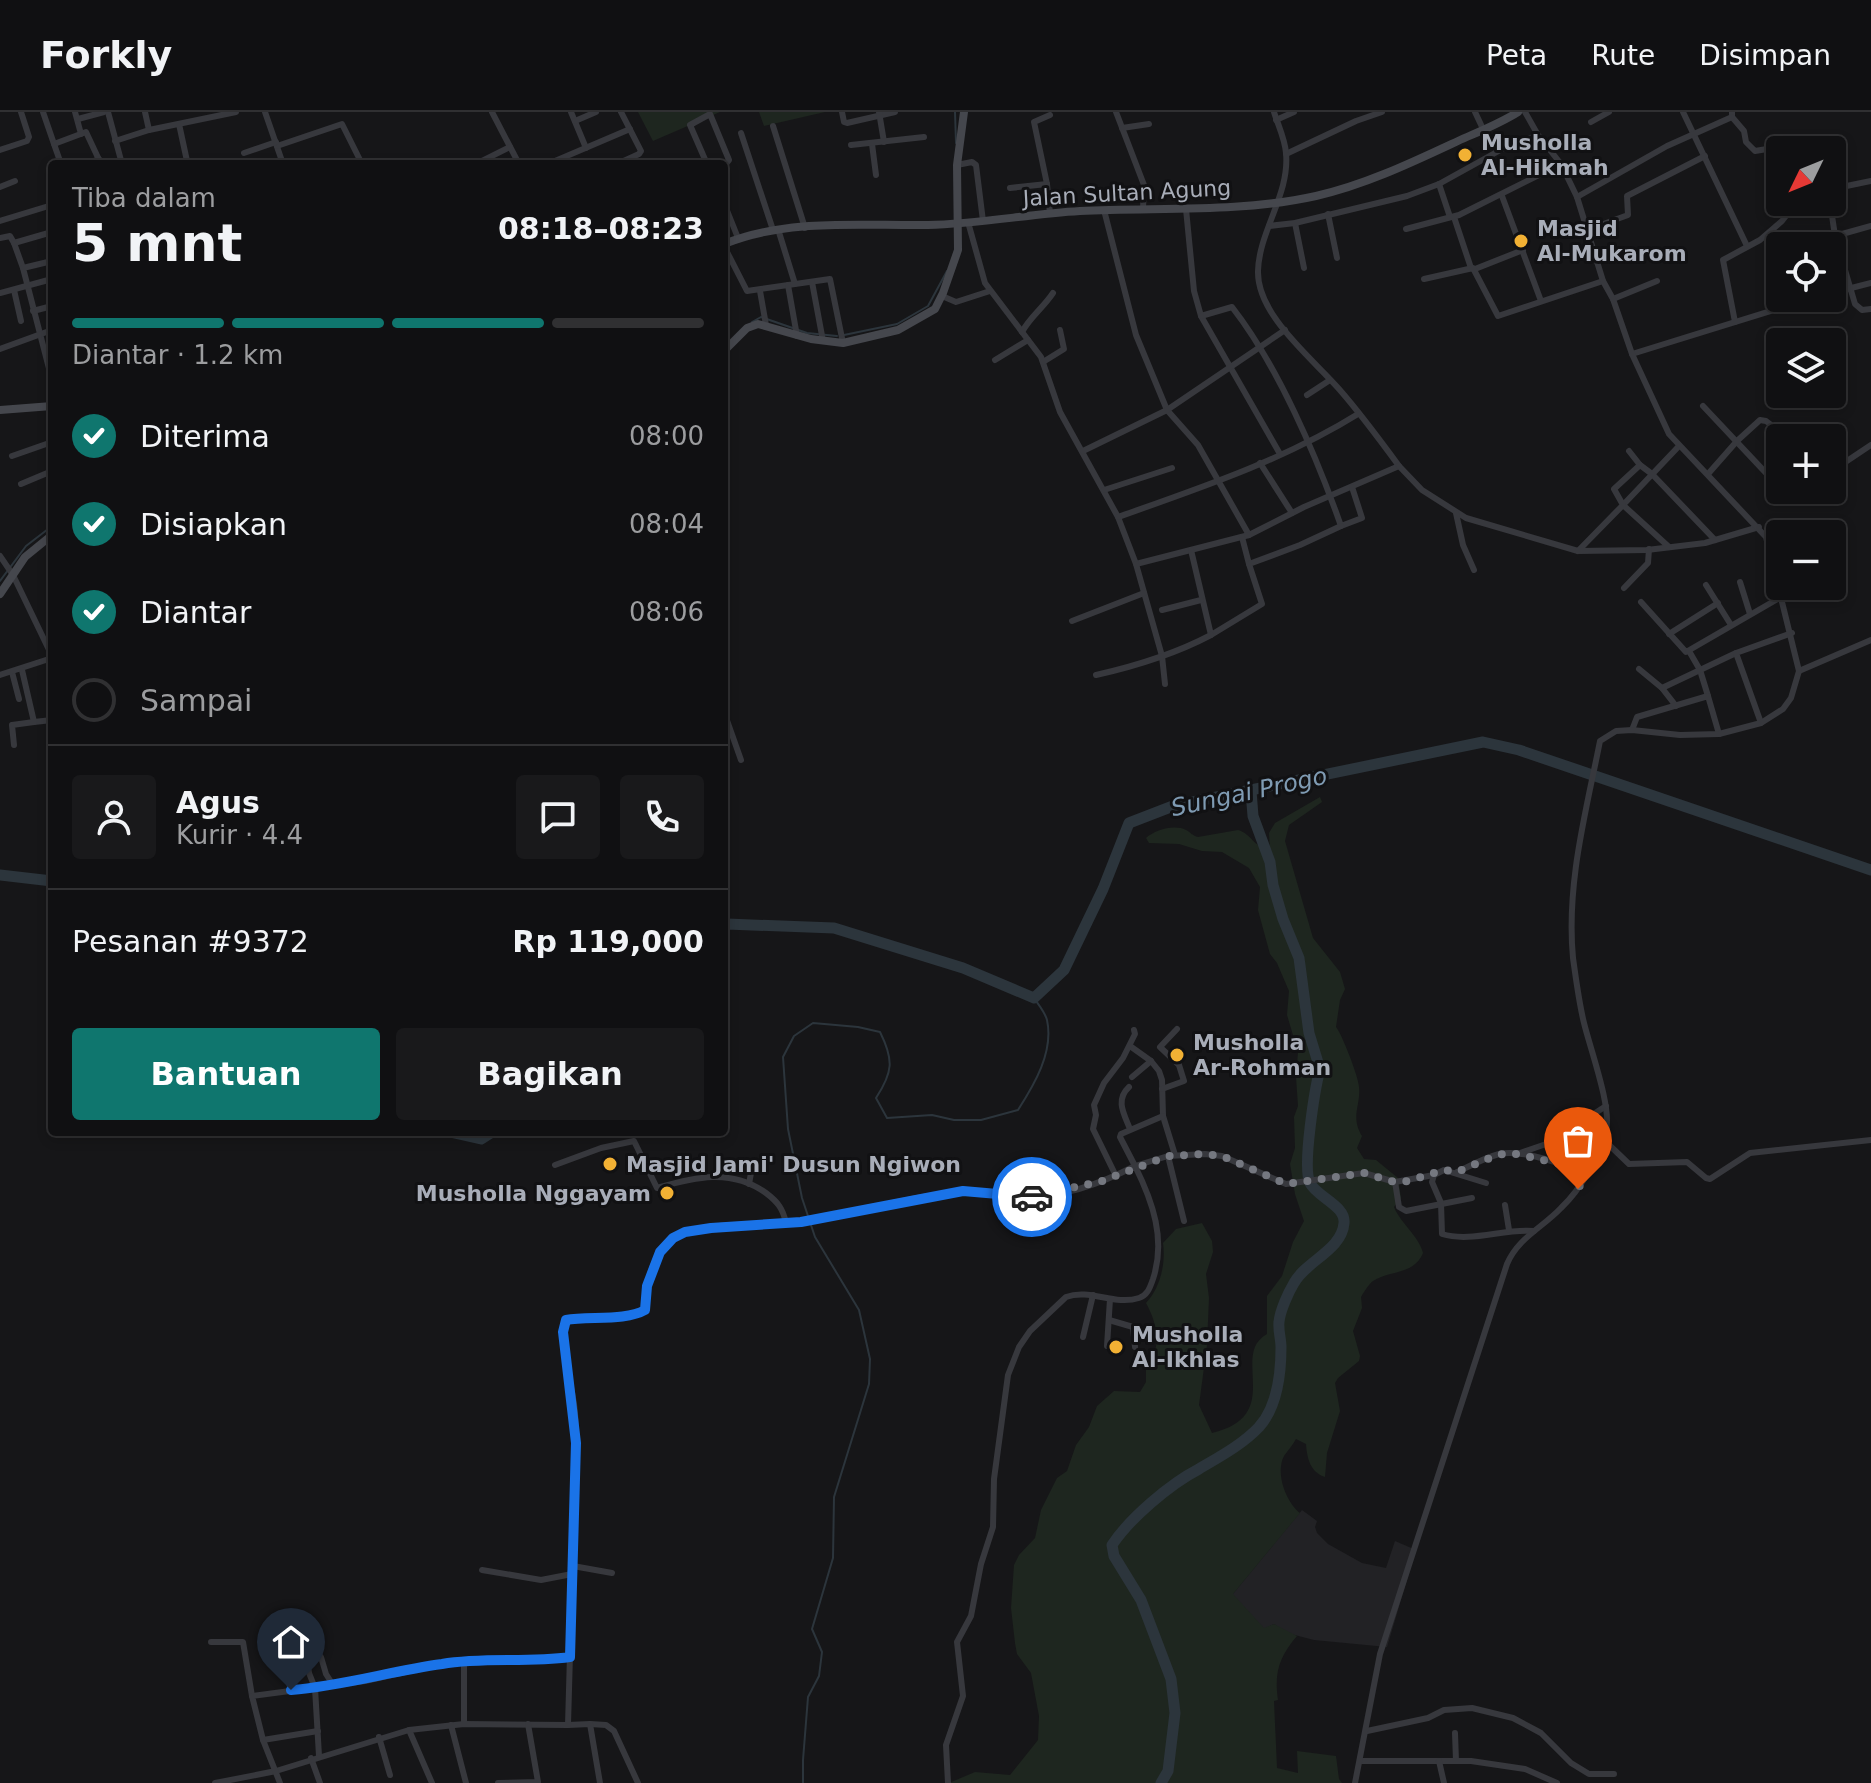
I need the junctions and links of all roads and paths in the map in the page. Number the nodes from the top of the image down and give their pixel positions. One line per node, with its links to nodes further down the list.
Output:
1 (21, 112): 50 (street)
2 (43, 112): 43 (street)
3 (106, 112): 25 (street); 41 (street)
4 (145, 112): 35 (street)
5 (236, 112): 29 (street)
6 (265, 112): 44 (street)
7 (492, 112): 47 (street)
8 (571, 112): 27 (street)
9 (596, 112): 27 (street)
10 (621, 112): 33 (street)
11 (842, 112): 22 (street)
12 (895, 112): 22 (street)
13 (964, 112): 67 (main road)
14 (1116, 112): 32 (street)
15 (1294, 112): 26 (street)
16 (1382, 112): 52 (street)
17 (1475, 112): 34 (street)
18 (1518, 112): 34 (main road, Jalan Sultan Agung)
19 (1525, 112): 39 (street)
20 (1609, 112): 28 (street)
21 (1683, 112): 38 (street)
22 (880, 114): 42 (street)
23 (1732, 114): 38 (street); 49 (street)
24 (1050, 115): 71 (street)
25 (76, 116): 37 (street)
26 (1275, 116): 52 (street)
27 (575, 121): 48 (street)
28 (1591, 122)
29 (179, 124): 35 (street); 57 (street)
30 (1149, 124): 32 (street)
31 (773, 126): 95 (street)
32 (1122, 128): 80 (street)
33 (630, 129): 48 (street); 63 (street)
34 (1483, 129): 78 (main road, Jalan Sultan Agung)
35 (149, 130): 41 (street)
36 (741, 133): 96 (street)
37 (81, 134): 43 (street); 55 (street)
38 (1693, 134): 53 (street); 77 (street)
39 (1538, 135): 66 (street); 72 (street)
40 (924, 137): 42 (street)
41 (115, 141): 56 (street)
42 (884, 142): 45 (street)
43 (54, 144): 54 (street)
44 (276, 144): 51 (street); 58 (street); 59 (street)
45 (872, 144): 46 (street); 68 (street)
46 (851, 145)
47 (510, 147): 60 (street); 61 (street)
48 (586, 148): 62 (street)
49 (1766, 149)
50 (0, 150)
51 (244, 153)
52 (1286, 154): 78 (street)
53 (1705, 156): 98 (street); 105 (street)
54 (60, 160)
55 (99, 160)
56 (121, 160)
57 (187, 160)
58 (282, 160)
59 (360, 160)
60 (484, 160)
61 (517, 160)
62 (567, 160)
63 (625, 160)
64 (705, 160): 65 (street)
65 (728, 161)
66 (1561, 164): 76 (street); 77 (street)
67 (957, 165): 89 (street); 91 (main road)
68 (876, 175)
69 (15, 181): 74 (street)
70 (1871, 181): 73 (street)
71 (1047, 184): 75 (street); 84 (street)
72 (1439, 184): 85 (street); 87 (street)
73 (1846, 186)
74 (0, 187)
75 (1010, 188)
76 (1502, 196): 87 (street); 106 (street)
77 (1577, 197): 98 (street)
78 (1276, 202): 81 (main road, Jalan Sultan Agung); 93 (street)
79 (48, 206): 88 (street)
80 (1143, 209): 81 (main road, Jalan Sultan Agung); 82 (main road, Jalan Sultan Agung)
81 (1186, 209): 136 (street)
82 (1104, 210): 84 (main road, Jalan Sultan Agung); 162 (street)
83 (728, 213): 102 (street)
84 (1050, 213): 89 (main road, Jalan Sultan Agung)
85 (1328, 214): 92 (street); 108 (street)
86 (1785, 216): 105 (street)
87 (1452, 217): 97 (street); 112 (street)
88 (0, 221)
89 (983, 221): 90 (main road, Jalan Sultan Agung)
90 (968, 222): 91 (main road, Jalan Sultan Agung); 126 (street)
91 (952, 223): 95 (main road, Jalan Sultan Agung); 129 (main road)
92 (1295, 223): 93 (street); 111 (street)
93 (1269, 226): 141 (street)
94 (1871, 226): 100 (street)
95 (805, 228): 96 (main road, Jalan Sultan Agung)
96 (775, 229): 102 (main road, Jalan Sultan Agung); 120 (street)
97 (1406, 229)
98 (1587, 230): 116 (street)
99 (48, 233): 103 (street)
100 (1846, 233)
101 (0, 238): 103 (street)
102 (738, 238): 104 (main road, Jalan Sultan Agung)
103 (14, 243): 110 (street)
104 (728, 243)
105 (1747, 246): 138 (street)
106 (1523, 250): 112 (street); 131 (street)
107 (728, 254): 125 (street)
108 (1337, 258)
109 (48, 262): 110 (street)
110 (23, 268): 121 (street)
111 (1304, 268)
112 (1473, 268): 114 (street); 131 (street)
113 (1846, 277): 122 (street)
114 (1424, 279)
115 (48, 280): 121 (street)
116 (1603, 281): 130 (street); 131 (street)
117 (1657, 281): 130 (street)
118 (812, 282): 120 (street); 147 (street); 148 (street)
119 (1871, 283): 122 (street)
120 (791, 285): 125 (street); 145 (street)
121 (27, 287): 124 (street); 134 (street)
122 (1849, 288): 123 (street); 133 (street)
123 (1846, 289)
124 (14, 290): 127 (street); 137 (street)
125 (760, 291): 139 (street)
126 (990, 291): 129 (street); 143 (street)
127 (0, 293)
128 (1053, 293): 143 (street)
129 (942, 296): 148 (main road)
130 (1613, 299): 152 (street)
131 (1541, 301)
132 (48, 307): 134 (street)
133 (1871, 309)
134 (33, 311): 144 (street)
135 (1768, 312): 138 (street)
136 (1201, 316): 150 (street); 156 (street)
137 (21, 321)
138 (1735, 322): 152 (street)
139 (766, 325): 145 (main road); 149 (main road)
140 (1060, 330): 154 (street)
141 (1285, 330): 150 (street); 157 (street)
142 (48, 331): 144 (street)
143 (1022, 332): 146 (street)
144 (38, 333): 151 (street); 155 (street)
145 (797, 336): 147 (main road)
146 (1028, 340): 153 (street); 154 (street)
147 (823, 342): 148 (main road)
148 (843, 343)
149 (728, 347)
150 (1258, 348): 156 (street); 167 (street)
151 (0, 349)
152 (1632, 354): 169 (street)
153 (995, 360)
154 (1043, 362): 170 (street)
155 (48, 367)
156 (1230, 368): 162 (street); 172 (street)
157 (1330, 380): 158 (street); 163 (street)
158 (1307, 395)
159 (48, 406): 161 (main road)
160 (1703, 406): 165 (street)
161 (0, 410)
162 (1167, 410): 170 (street); 183 (street)
163 (1358, 414): 167 (street); 177 (street)
164 (1769, 424): 165 (street)
165 (1737, 441): 180 (street); 182 (street)
166 (48, 443): 173 (street)
167 (1307, 443): 172 (street); 187 (street)
168 (1871, 445): 174 (street)
169 (1679, 446): 181 (street); 182 (street)
170 (1083, 451): 186 (street)
171 (1629, 451): 176 (street)
172 (1280, 454): 175 (street)
173 (12, 456)
174 (1846, 462)
175 (1260, 463): 183 (street); 190 (street)
176 (1640, 465): 181 (street); 188 (street)
177 (1399, 466): 185 (street); 189 (street)
178 (1172, 468): 186 (street)
179 (48, 473): 184 (street)
180 (1766, 473)
181 (1652, 474): 188 (street); 195 (street)
182 (1708, 474): 193 (street)
183 (1220, 480): 191 (street); 194 (street)
184 (21, 484)
185 (1352, 487): 187 (street); 192 (street)
186 (1104, 490): 191 (street)
187 (1330, 495): 190 (street); 192 (street)
188 (1623, 505): 198 (street); 201 (street)
189 (1456, 512): 201 (street); 205 (street)
190 (1292, 513): 194 (street)
191 (1118, 517): 203 (street)
192 (1341, 526): 204 (street)
193 (1759, 527): 195 (street); 196 (street)
194 (1246, 536): 200 (street); 204 (street)
195 (1715, 540): 198 (street)
196 (1766, 540)
197 (48, 541): 206 (main road)
198 (1669, 547): 199 (street)
199 (1649, 549): 201 (street); 209 (street)
200 (1191, 550): 203 (street); 212 (street)
201 (1578, 551)
202 (0, 556): 206 (street)
203 (1136, 564): 210 (street)
204 (1249, 564): 223 (street)
205 (1474, 570)
206 (13, 575): 211 (main road); 225 (street)
207 (1740, 582): 218 (street)
208 (1706, 585): 216 (street)
209 (1624, 588)
210 (1144, 593): 219 (street); 228 (street)
211 (0, 594)
212 (1201, 600): 217 (street); 223 (street)
213 (1776, 600): 218 (street)
214 (1782, 600): 221 (street)
215 (1641, 602): 222 (street)
216 (1718, 603): 220 (street); 222 (street)
217 (1162, 610)
218 (1750, 614): 220 (street)
219 (1072, 621)
220 (1731, 625): 226 (street)
221 (1792, 633): 227 (street); 233 (street)
222 (1669, 634): 226 (street)
223 (1211, 635): 228 (street)
224 (1871, 640): 233 (street)
225 (48, 649)
226 (1689, 651): 232 (street)
227 (1736, 653): 232 (street); 245 (street)
228 (1162, 656): 236 (street); 237 (street)
229 (48, 659): 231 (street)
230 (1639, 669): 238 (street)
231 (22, 670): 234 (street); 243 (street)
232 (1700, 670): 238 (street); 239 (street)
233 (1799, 671): 245 (street)
234 (12, 672): 235 (street); 240 (street)
235 (0, 675)
236 (1096, 675)
237 (1165, 684)
238 (1662, 688): 241 (street)
239 (1708, 696): 241 (street); 247 (street)
240 (19, 699)
241 (1676, 706): 246 (street)
242 (48, 720): 243 (street)
243 (34, 722): 248 (street)
244 (728, 723): 249 (street)
245 (1761, 723): 247 (street)
246 (1632, 730): 247 (street); 257 (street)
247 (1719, 734)
248 (14, 745)
249 (741, 760)
250 (1177, 1029): 256 (street)
251 (1134, 1030): 252 (street)
252 (1130, 1046): 253 (street); 272 (street)
253 (1151, 1061): 254 (street); 256 (street)
254 (1132, 1077)
255 (1129, 1087): 259 (street)
256 (1162, 1089): 258 (street)
257 (1606, 1106): 260 (street); 262 (street)
258 (1163, 1116): 259 (street); 263 (street)
259 (1130, 1129): 268 (street)
260 (1603, 1139): 261 (street); 264 (street)
261 (1871, 1140)
262 (1520, 1153): 267 (street); 269 (street)
263 (1172, 1155): 268 (street); 273 (street); 279 (street)
264 (1594, 1159): 267 (street); 271 (street)
265 (555, 1165): 275 (street)
266 (748, 1165): 275 (street)
267 (1561, 1165): 271 (street)
268 (1135, 1166): 272 (street); 284 (street)
269 (1457, 1172): 270 (street); 274 (street)
270 (1434, 1175): 273 (street); 277 (street)
271 (1586, 1175): 282 (street)
272 (1116, 1176): 280 (street)
273 (1395, 1182): 277 (street)
274 (1486, 1183)
275 (749, 1184): 280 (street)
276 (1472, 1198): 277 (street)
277 (1441, 1203): 281 (street)
278 (1505, 1205): 281 (street)
279 (1184, 1221)
280 (786, 1223): 290 (street)
281 (1509, 1230): 282 (street)
282 (1534, 1231): 309 (street)
283 (1093, 1295): 284 (street); 286 (street); 333 (street)
284 (1110, 1299): 285 (street)
285 (1109, 1320): 287 (street); 288 (street)
286 (1083, 1337)
287 (1107, 1346)
288 (1135, 1347)
289 (482, 1570): 290 (street)
290 (572, 1570): 291 (street); 295 (street)
291 (612, 1573)
292 (302, 1621): 299 (street)
293 (211, 1642): 301 (street)
294 (321, 1657): 298 (street)
295 (570, 1657): 296 (street); 306 (street)
296 (464, 1661): 298 (street); 302 (street)
297 (283, 1663): 300 (street)
298 (333, 1685): 299 (street)
299 (315, 1688): 300 (street); 308 (street)
300 (291, 1690): 301 (street)
301 (252, 1696): 312 (street)
302 (464, 1724): 303 (street); 305 (street)
303 (528, 1724): 306 (street); 322 (street)
304 (590, 1724): 306 (street); 331 (street); 332 (street)
305 (451, 1725): 307 (street); 328 (street)
306 (568, 1725)
307 (409, 1730): 311 (street); 327 (street)
308 (318, 1731): 312 (street); 313 (street)
309 (1367, 1731): 314 (street); 318 (street)
310 (1455, 1733): 316 (street)
311 (379, 1737): 313 (street); 320 (street)
312 (263, 1740): 317 (street)
313 (315, 1757): 317 (street); 326 (street)
314 (1360, 1761): 315 (street); 334 (street)
315 (1439, 1761): 316 (street); 335 (street)
316 (1456, 1761): 323 (street)
317 (276, 1771): 321 (street); 325 (street)
318 (1589, 1774): 319 (street); 337 (street)
319 (1614, 1774)
320 (390, 1775)
321 (226, 1782): 324 (street)
322 (538, 1782): 329 (street); 330 (street)
323 (1545, 1782): 336 (street)
324 (215, 1783)
325 (280, 1783)
326 (320, 1783)
327 (432, 1783)
328 (466, 1783)
329 (498, 1783)
330 (547, 1783)
331 (600, 1783)
332 (638, 1783)
333 (948, 1783)
334 (1355, 1783)
335 (1444, 1783)
336 (1557, 1783)
337 (1589, 1783)

